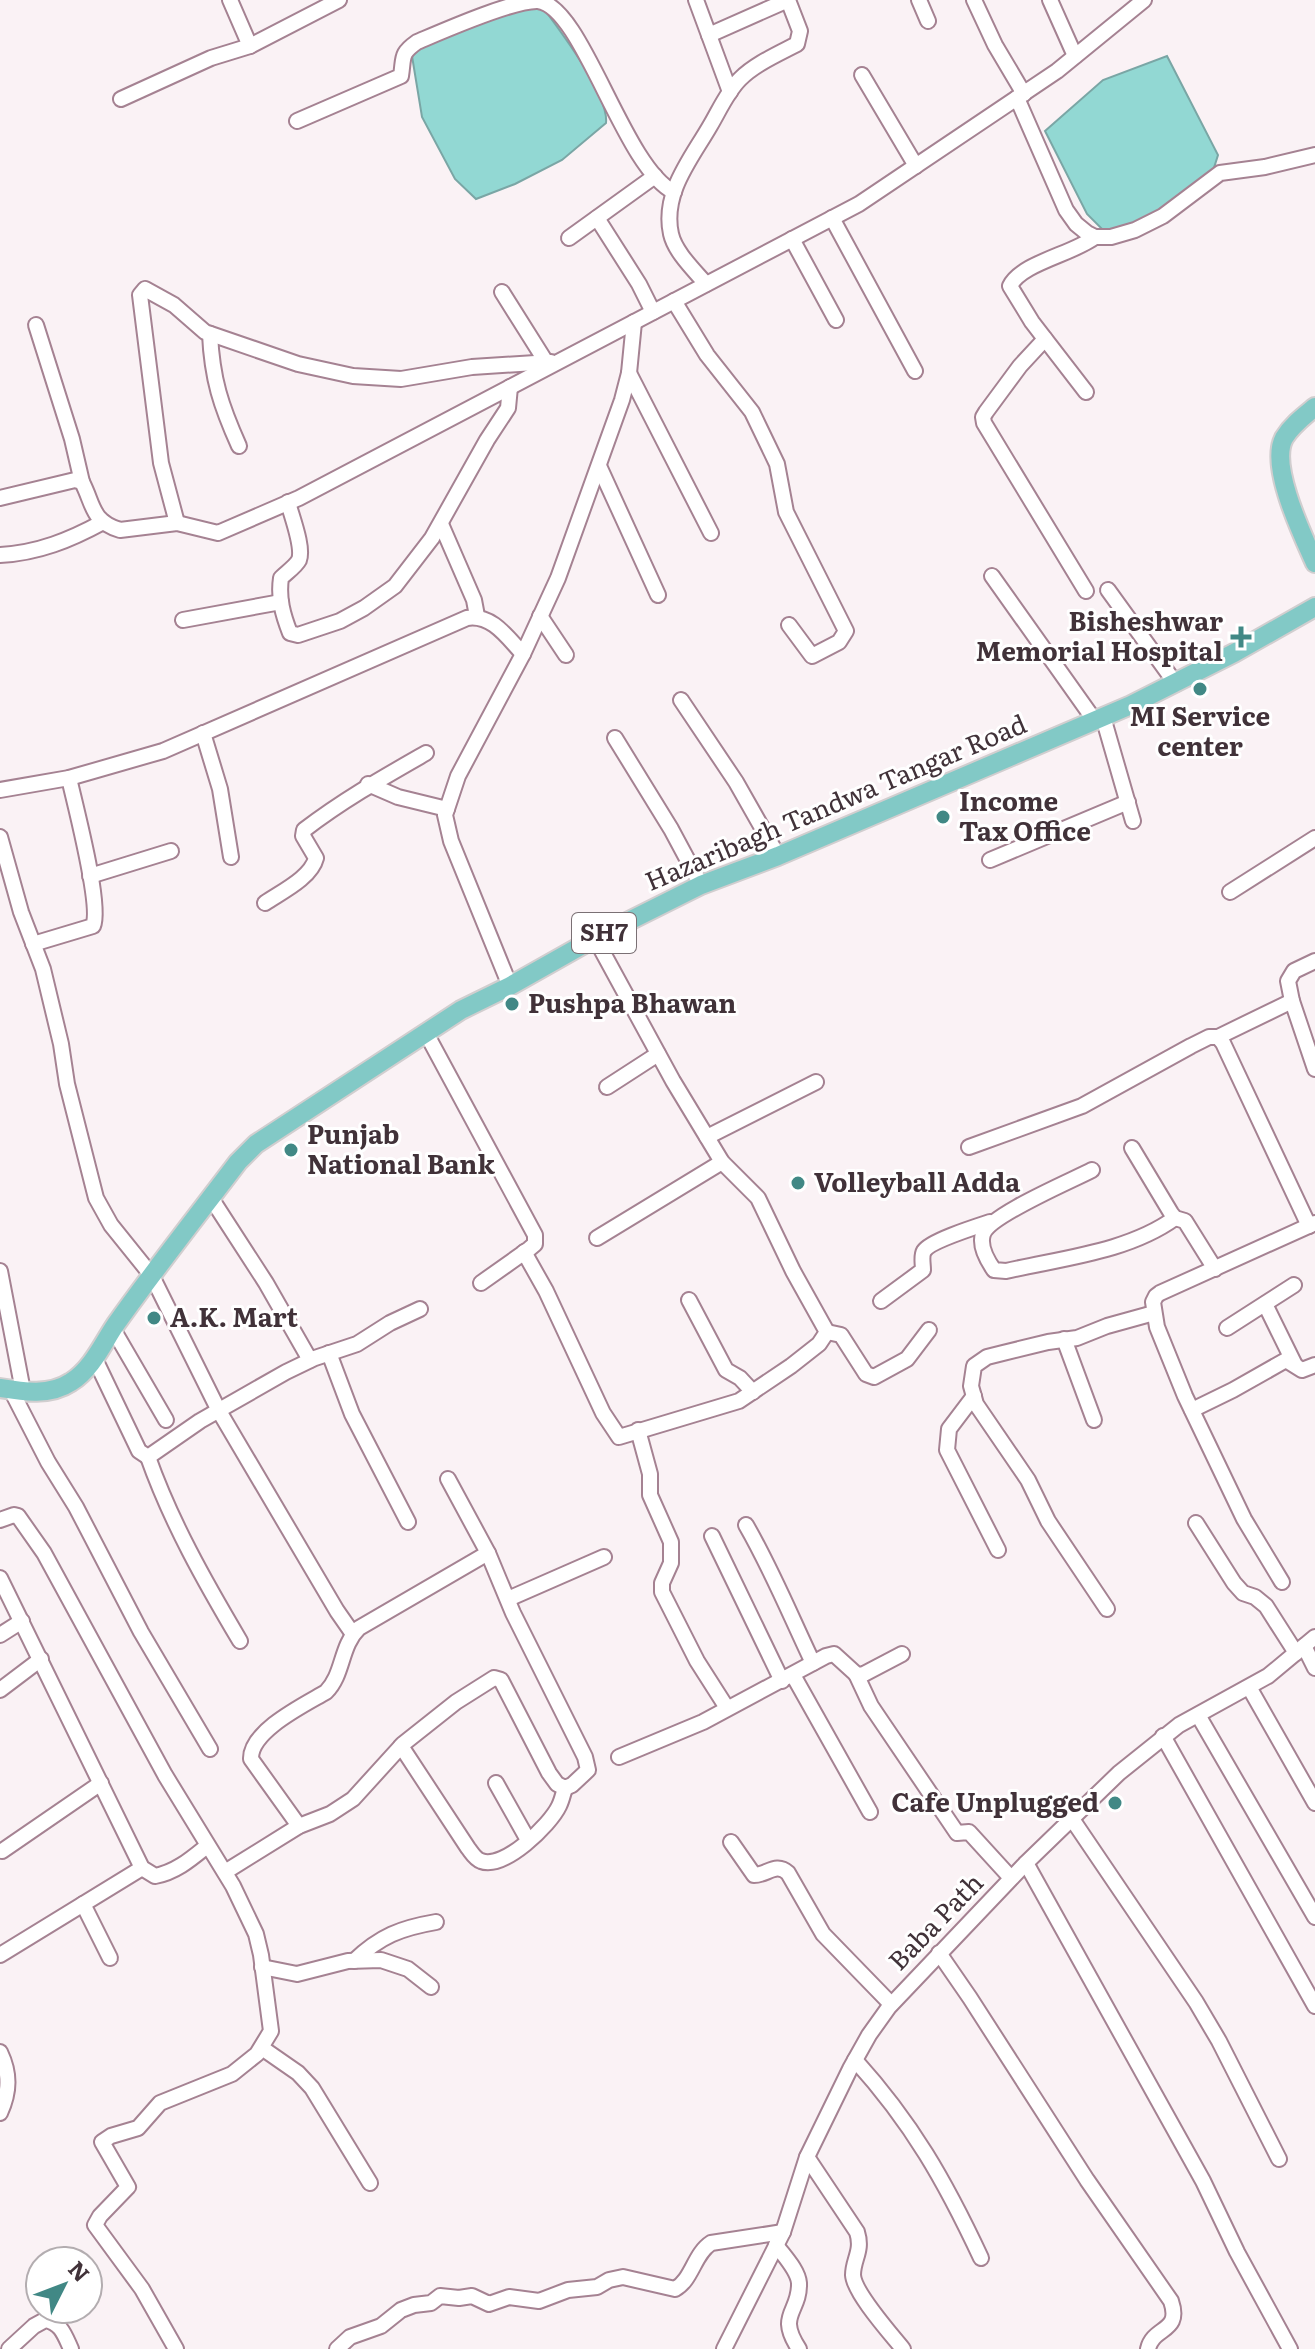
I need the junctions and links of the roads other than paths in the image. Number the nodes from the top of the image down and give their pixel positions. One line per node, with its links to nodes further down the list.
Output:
1 (230, 0): 12 (street)
2 (339, 0): 12 (street)
3 (563, 0): 10 (street)
4 (696, 0): 11 (street)
5 (919, 0): 9 (street)
6 (974, 0): 16 (street)
7 (1050, 0): 13 (street)
8 (1144, 0): 13 (street)
9 (928, 21)
10 (568, 25): 18 (street); 21 (street)
11 (709, 35): 15 (street); 15 (street)
12 (250, 46): 17 (street)
13 (1075, 56): 16 (street)
14 (862, 75): 20 (street)
15 (730, 92): 22 (street)
16 (1020, 96): 20 (street); 25 (street)
17 (121, 99)
18 (297, 121)
19 (1315, 155): 25 (street)
20 (916, 166): 24 (street)
21 (655, 176): 22 (street); 23 (street)
22 (674, 192): 28 (street)
23 (597, 218): 26 (street); 31 (street)
24 (832, 218): 27 (street); 38 (street)
25 (1095, 237): 36 (street)
26 (569, 238)
27 (792, 239): 28 (street); 32 (street)
28 (706, 284): 30 (street)
29 (502, 292): 37 (street)
30 (674, 301): 31 (street); 63 (street)
31 (653, 312): 33 (street)
32 (836, 320)
33 (634, 322): 37 (street); 39 (street)
34 (36, 325): 45 (street)
35 (210, 334): 37 (street); 43 (street); 49 (street)
36 (1045, 339): 41 (street); 56 (street)
37 (553, 362): 40 (street)
38 (915, 371)
39 (629, 373): 44 (street); 51 (street)
40 (510, 387): 47 (street); 50 (street)
41 (1086, 392)
42 (1315, 407): 53 (main road)
43 (239, 446)
44 (599, 466): 57 (street); 61 (street)
45 (82, 482): 46 (street); 48 (street)
46 (0, 498)
47 (288, 502): 49 (street); 58 (street)
48 (103, 522): 49 (street); 52 (street)
49 (177, 523)
50 (441, 524): 58 (street); 60 (street)
51 (711, 533)
52 (0, 555)
53 (1315, 563)
54 (992, 576): 68 (street)
55 (1108, 590): 66 (street)
56 (1086, 591)
57 (658, 595)
58 (281, 602): 62 (street)
59 (1315, 607): 66 (main road, Hazaribagh Tandwa Tangar Road / SH7)
60 (477, 616): 64 (street); 69 (street)
61 (540, 616): 64 (street); 65 (street)
62 (183, 620)
63 (789, 625)
64 (523, 654): 76 (street)
65 (566, 655)
66 (1176, 684): 68 (main road, Hazaribagh Tandwa Tangar Road / SH7)
67 (681, 700): 81 (street)
68 (1099, 719): 75 (street); 81 (main road, Hazaribagh Tandwa Tangar Road / SH7)
69 (203, 733): 72 (street); 82 (street)
70 (615, 738): 85 (street)
71 (426, 753): 73 (street)
72 (69, 778): 74 (street); 84 (street)
73 (368, 784): 76 (street); 87 (street)
74 (0, 790)
75 (1128, 802): 77 (street); 83 (street)
76 (447, 809): 91 (street)
77 (1133, 821)
78 (0, 837): 89 (street)
79 (1315, 838): 86 (street)
80 (171, 851): 84 (street)
81 (778, 856): 85 (main road, Hazaribagh Tandwa Tangar Road / SH7)
82 (231, 857)
83 (990, 860)
84 (90, 876): 89 (street)
85 (701, 885): 88 (main road, Hazaribagh Tandwa Tangar Road / SH7)
86 (1230, 892)
87 (265, 903)
88 (595, 938): 91 (main road, Hazaribagh Tandwa Tangar Road / SH7); 95 (street)
89 (33, 944): 112 (street)
90 (1315, 961): 92 (street)
91 (510, 986): 93 (main road, Hazaribagh Tandwa Tangar Road / SH7)
92 (1292, 1001): 94 (street); 96 (street)
93 (426, 1033): 104 (main road, Hazaribagh Tandwa Tangar Road / SH7); 109 (street)
94 (1218, 1037): 100 (street); 107 (street)
95 (658, 1054): 98 (street); 99 (street)
96 (1315, 1069)
97 (816, 1082): 99 (street)
98 (607, 1087)
99 (707, 1137): 102 (street)
100 (969, 1147)
101 (1132, 1148): 105 (street)
102 (722, 1162): 108 (street); 123 (street)
103 (1092, 1170): 106 (street)
104 (211, 1198): 112 (main road, Hazaribagh Tandwa Tangar Road / SH7); 127 (street)
105 (1175, 1218): 106 (street); 110 (street)
106 (994, 1220): 116 (street)
107 (1312, 1224): 110 (street)
108 (597, 1238)
109 (524, 1252): 113 (street); 137 (street)
110 (1215, 1269): 119 (street)
111 (0, 1271): 130 (street)
112 (152, 1276): 121 (main road, Hazaribagh Tandwa Tangar Road / SH7); 134 (street)
113 (481, 1283)
114 (1294, 1285): 117 (street)
115 (689, 1300): 131 (street)
116 (881, 1301)
117 (1265, 1304): 120 (street); 128 (street)
118 (420, 1309): 125 (street)
119 (1154, 1313): 124 (street); 133 (street)
120 (1227, 1328)
121 (113, 1329): 126 (main road, Hazaribagh Tandwa Tangar Road / SH7); 135 (street)
122 (929, 1330): 123 (street)
123 (827, 1332): 131 (street)
124 (1064, 1339): 132 (street); 136 (street)
125 (329, 1353): 127 (street); 141 (street)
126 (94, 1357): 130 (main road, Hazaribagh Tandwa Tangar Road / SH7); 138 (street)
127 (310, 1360): 134 (street)
128 (1295, 1365): 129 (street); 133 (street)
129 (1315, 1365)
130 (11, 1390): 169 (street)
131 (753, 1392): 137 (street)
132 (974, 1396): 145 (street); 151 (street)
133 (1192, 1410): 149 (street)
134 (219, 1411): 138 (street); 153 (street)
135 (166, 1420)
136 (1094, 1420)
137 (638, 1430): 165 (street)
138 (148, 1457): 155 (street)
139 (448, 1479): 146 (street)
140 (0, 1520): 180 (street)
141 (408, 1522)
142 (1196, 1523): 156 (street)
143 (746, 1525): 159 (street)
144 (712, 1536): 162 (street)
145 (998, 1550)
146 (488, 1553): 150 (street); 153 (street)
147 (604, 1557): 150 (street)
148 (0, 1578): 152 (street)
149 (1282, 1582)
150 (508, 1599): 173 (street)
151 (1107, 1609)
152 (22, 1621): 154 (street); 158 (street)
153 (353, 1634): 177 (street)
154 (0, 1635)
155 (240, 1641)
156 (1305, 1645): 160 (street); 163 (street, Baba Path)
157 (902, 1654): 161 (street)
158 (41, 1659): 164 (street); 171 (street)
159 (813, 1663): 161 (street); 162 (street)
160 (1315, 1668)
161 (856, 1674): 185 (street)
162 (787, 1678): 165 (street); 175 (street)
163 (1249, 1687): 166 (street, Baba Path); 174 (street)
164 (0, 1690)
165 (727, 1708): 170 (street)
166 (1198, 1715): 167 (street, Baba Path); 187 (street)
167 (1163, 1736): 176 (street, Baba Path); 196 (street)
168 (401, 1746): 173 (street); 177 (street); 178 (street)
169 (210, 1749)
170 (619, 1757)
171 (101, 1783): 181 (street); 183 (street)
172 (496, 1783): 178 (street)
173 (565, 1788): 178 (street)
174 (1315, 1803)
175 (870, 1812)
176 (1072, 1819): 182 (street, Baba Path); 202 (street)
177 (299, 1826): 184 (street)
178 (528, 1840)
179 (731, 1842): 195 (street)
180 (207, 1846): 183 (street); 184 (street)
181 (2, 1851)
182 (1026, 1863): 185 (street, Baba Path); 214 (street)
183 (142, 1868): 186 (street)
184 (225, 1872): 193 (street)
185 (1011, 1878): 189 (street, Baba Path)
186 (83, 1904): 190 (street); 191 (street)
187 (1315, 1917)
188 (436, 1922): 192 (street)
189 (939, 1953): 195 (street, Baba Path); 213 (street)
190 (0, 1955)
191 (110, 1958)
192 (354, 1961): 193 (street); 194 (street)
193 (262, 1967): 197 (street)
194 (431, 1987)
195 (891, 2004): 199 (street, Baba Path)
196 (1315, 2006)
197 (262, 2048): 203 (street); 208 (street)
198 (0, 2052): 200 (street)
199 (855, 2060): 201 (street, Baba Path); 205 (street)
200 (0, 2113)
201 (807, 2157): 204 (street, Baba Path); 212 (street)
202 (1279, 2159)
203 (370, 2183)
204 (780, 2239): 209 (street); 210 (street, Baba Path); 211 (street)
205 (981, 2258)
206 (9, 2349): 207 (street)
207 (71, 2349)
208 (176, 2349)
209 (337, 2349)
210 (724, 2349)
211 (799, 2349)
212 (903, 2349)
213 (1148, 2349)
214 (1290, 2349)

